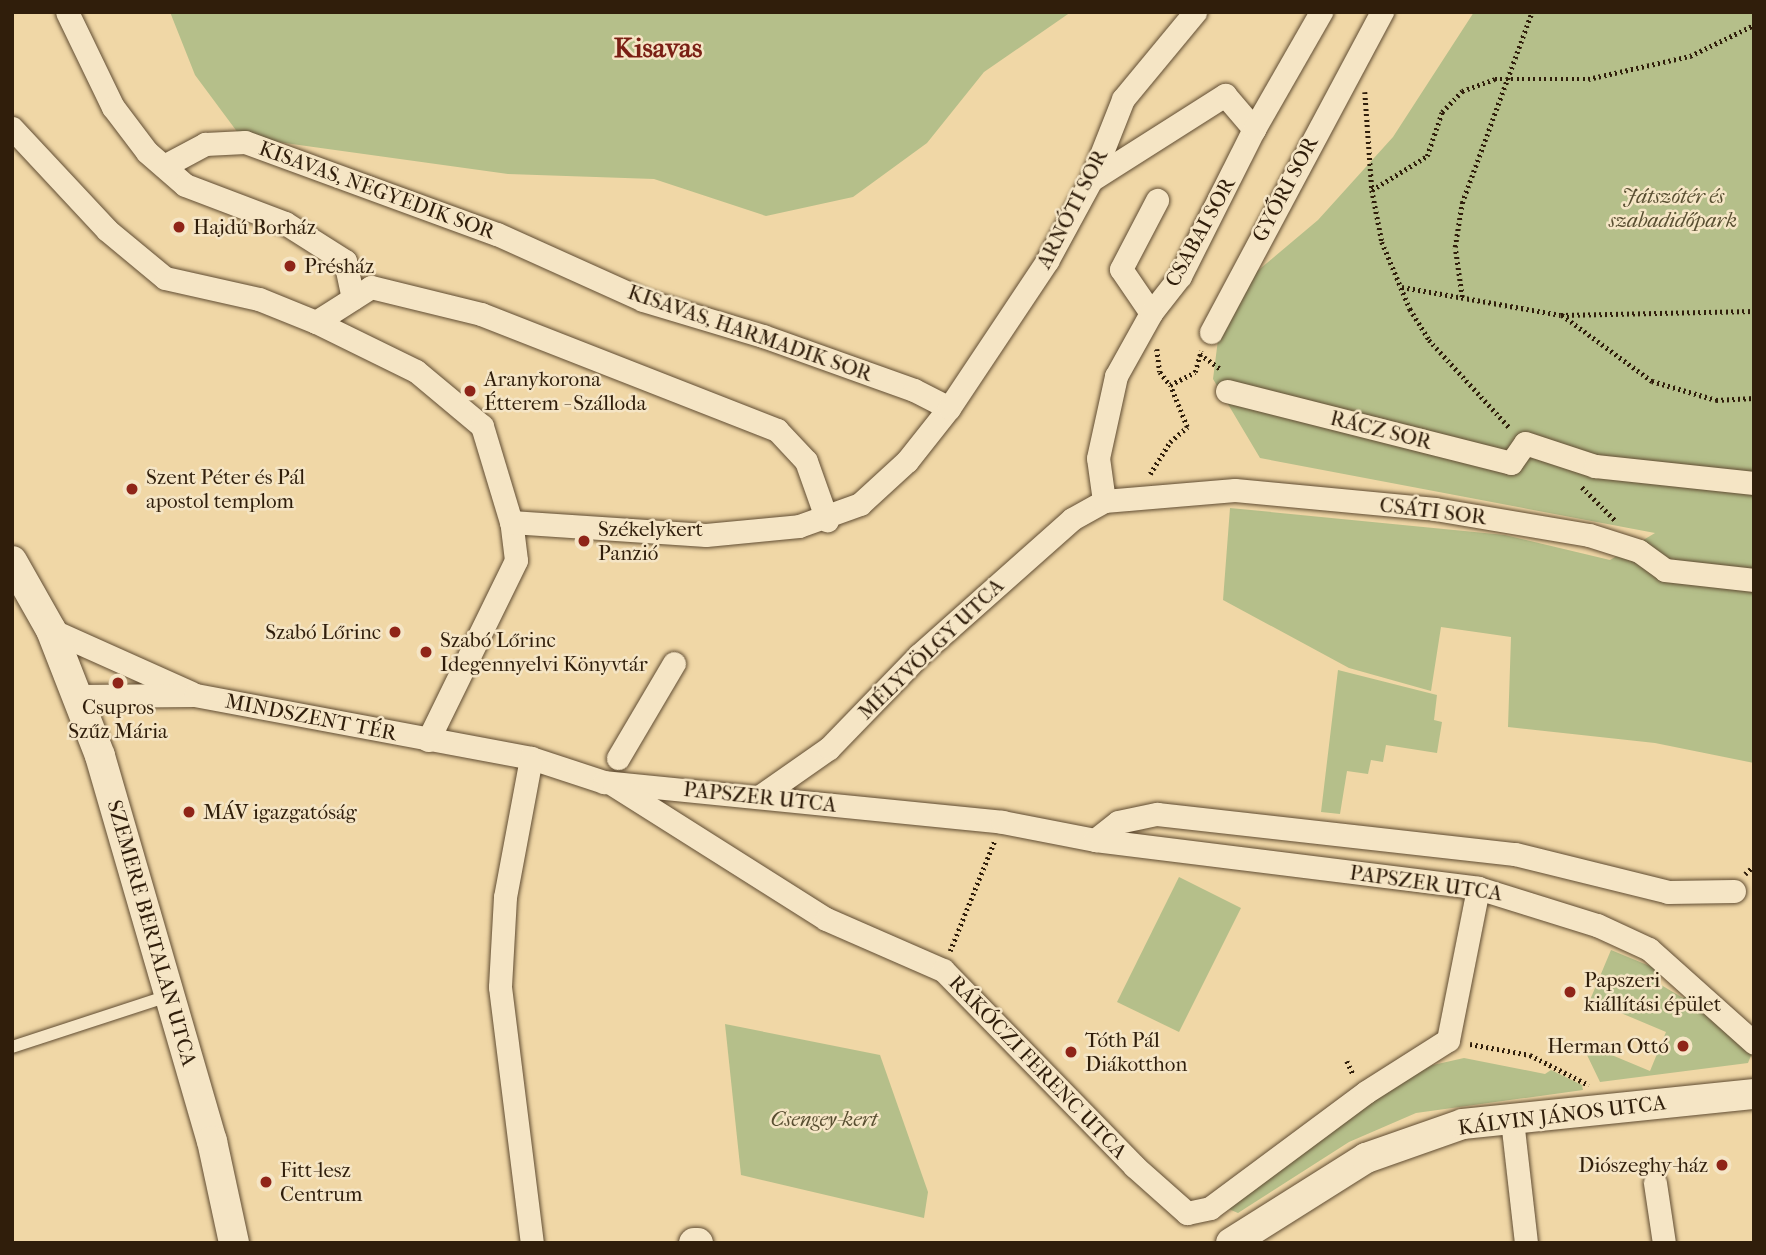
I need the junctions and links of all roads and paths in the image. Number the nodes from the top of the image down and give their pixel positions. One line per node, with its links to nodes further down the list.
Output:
1 (66, 12): 11 (street)
2 (1195, 12): 12 (street, ARNÓTI SOR)
3 (1321, 12): 10 (street, CSABAI SOR)
4 (1382, 12): 23 (street, GYŐRI SOR)
5 (1532, 12): 7 (path)
6 (1754, 25): 7 (path)
7 (1507, 80): 13 (path); 17 (path)
8 (1365, 90): 13 (path)
9 (12, 128): 22 (street)
10 (1254, 129): 12 (street); 20 (street, CSABAI SOR)
11 (164, 166): 15 (street, KISAVAS, NEGYEDIK SOR); 18 (street)
12 (1091, 180): 27 (street, ARNÓTI SOR)
13 (1372, 190): 16 (path)
14 (1157, 200): 20 (street)
15 (550, 258): 27 (street, KISAVAS, HARMADIK SOR)
16 (1402, 287): 17 (path); 28 (path)
17 (1462, 297): 21 (path)
18 (353, 298): 22 (street); 33 (street)
19 (1754, 311): 21 (path)
20 (1151, 313): 32 (street, CSABAI SOR)
21 (1561, 315): 26 (path)
22 (316, 321): 34 (street)
23 (1211, 332): 24 (path)
24 (1199, 354): 25 (path); 31 (path)
25 (1228, 382): 28 (street, RÁCZ SOR)
26 (1754, 398)
27 (949, 408): 33 (street, ARNÓTI SOR)
28 (1525, 443): 29 (street)
29 (1754, 483)
30 (1578, 484): 35 (path)
31 (1137, 498): 32 (street, CSÁTI SOR); 35 (street, CSÁTI SOR)
32 (1104, 501): 46 (street, MÉLYVÖLGY UTCA)
33 (827, 520): 34 (street)
34 (511, 522): 42 (street)
35 (1639, 551): 37 (street, CSÁTI SOR)
36 (12, 561): 38 (street, SZEMERE BERTALAN UTCA)
37 (1754, 580)
38 (51, 630): 40 (street, MINDSZENT TÉR); 41 (street, SZEMERE BERTALAN UTCA)
39 (674, 663): 44 (street)
40 (195, 695): 41 (street, MINDSZENT TÉR); 42 (street, MINDSZENT TÉR)
41 (79, 696): 53 (street, SZEMERE BERTALAN UTCA)
42 (428, 740): 43 (street, PAPSZER UTCA)
43 (531, 758): 45 (street, PAPSZER UTCA); 62 (street)
44 (618, 758): 45 (lane)
45 (608, 783): 46 (street, PAPSZER UTCA); 52 (street, RÁKÓCZI FERENC UTCA)
46 (759, 797): 47 (street, PAPSZER UTCA)
47 (1002, 822): 48 (street, PAPSZER UTCA); 52 (path)
48 (1095, 840): 50 (street, PAPSZER UTCA); 51 (street, PAPSZER UTCA)
49 (1754, 866): 50 (path)
50 (1740, 882)
51 (1478, 888): 54 (street); 55 (street, PAPSZER UTCA)
52 (943, 970): 54 (street, RÁKÓCZI FERENC UTCA)
53 (172, 995): 56 (lane); 61 (street, SZEMERE BERTALAN UTCA)
54 (1448, 1040): 57 (path)
55 (1754, 1043)
56 (12, 1047)
57 (1601, 1092)
58 (1754, 1094): 59 (street, KÁLVIN JÁNOS UTCA)
59 (1512, 1119): 63 (street, KÁLVIN JÁNOS UTCA); 64 (street)
60 (1656, 1183): 65 (street)
61 (234, 1243)
62 (532, 1243)
63 (1231, 1243)
64 (1526, 1243)
65 (1664, 1243)

